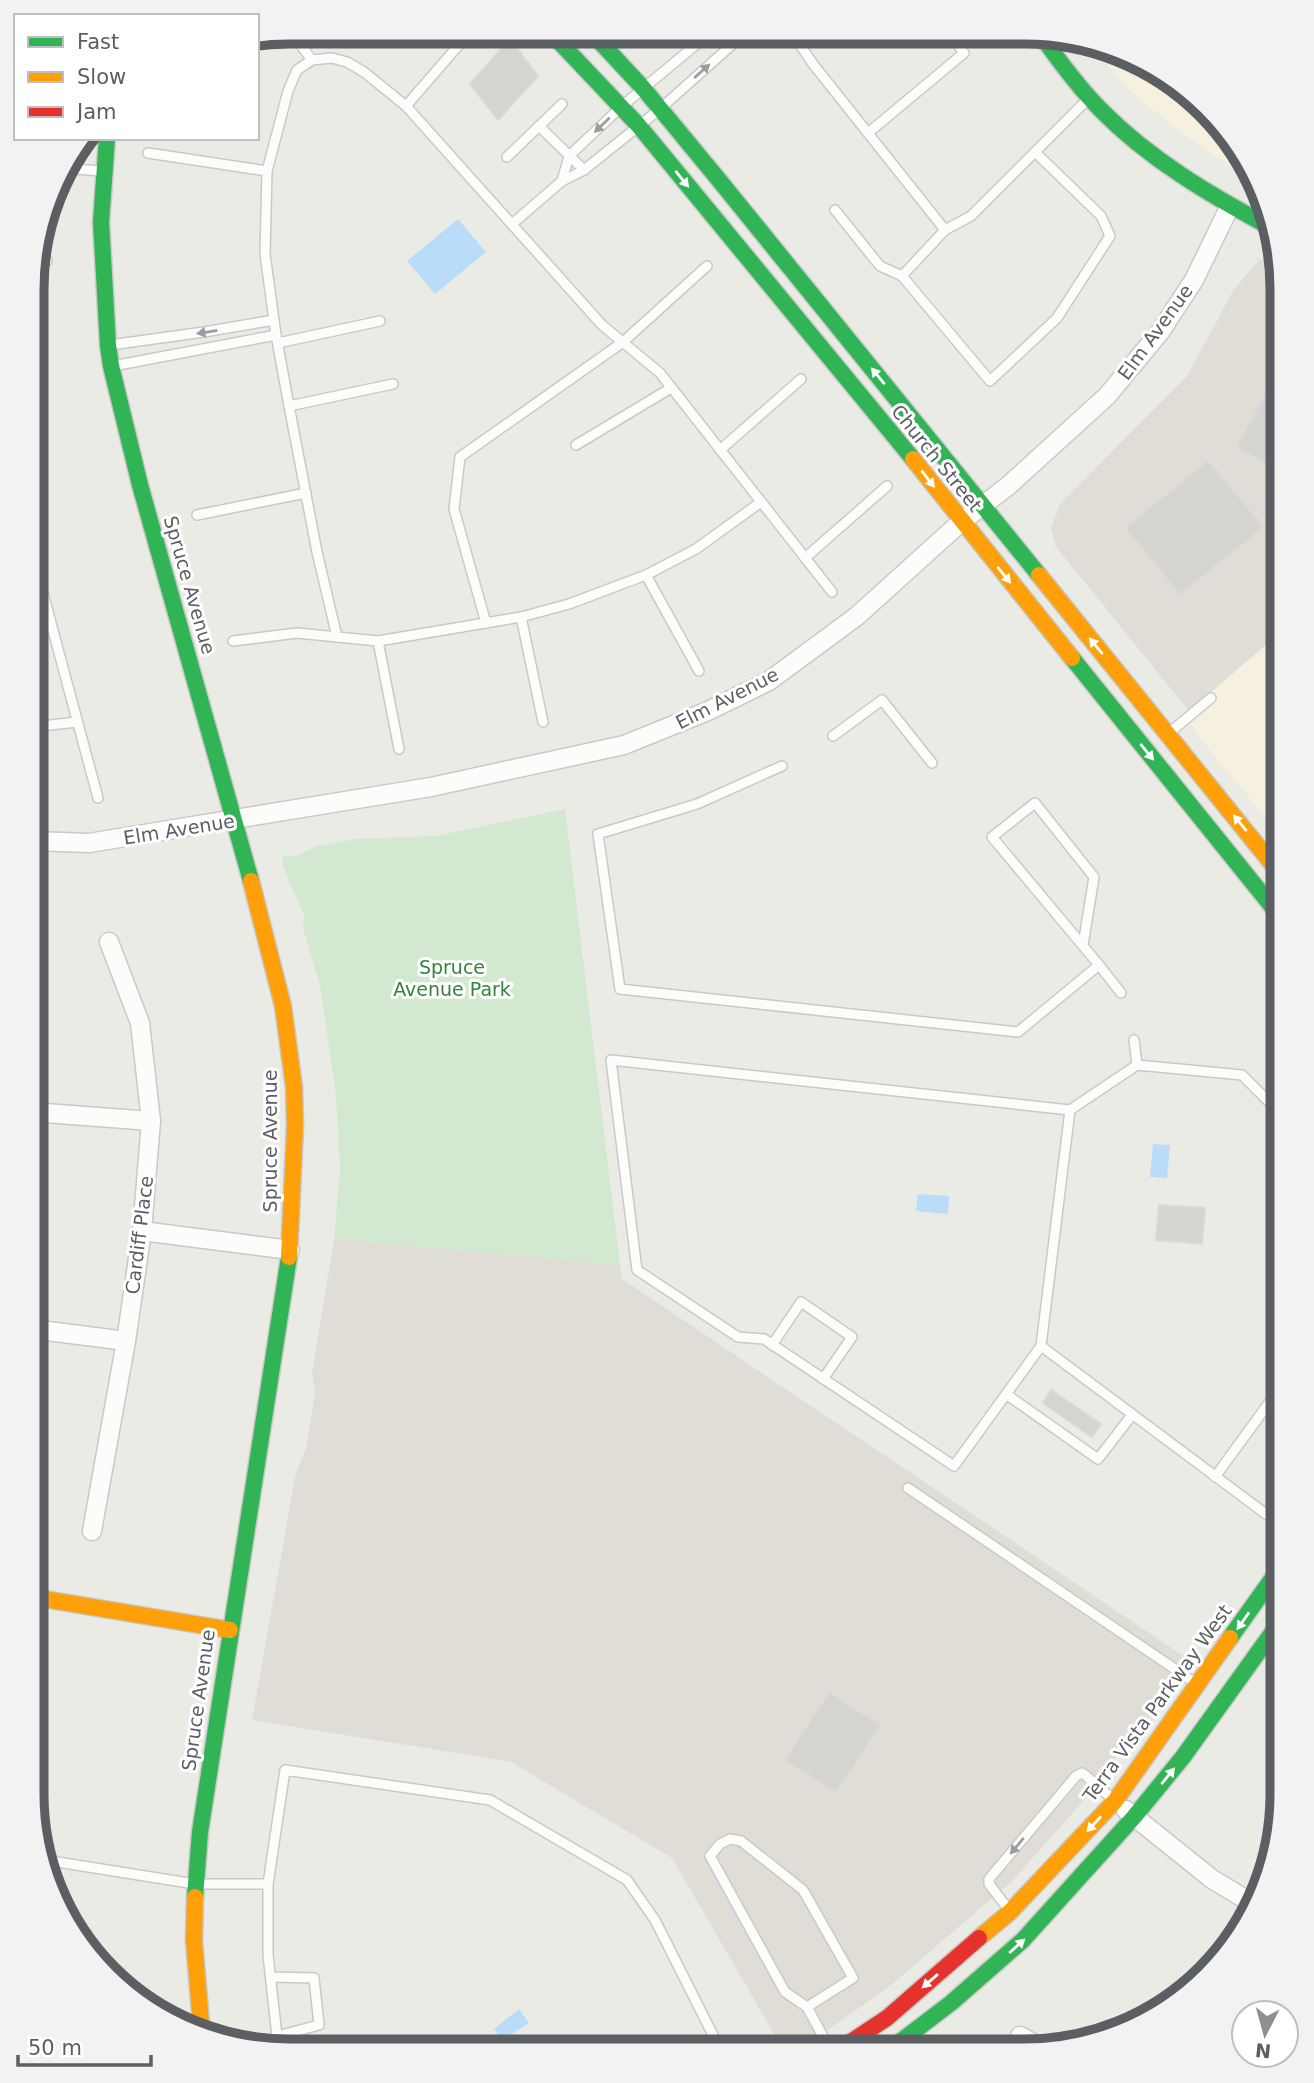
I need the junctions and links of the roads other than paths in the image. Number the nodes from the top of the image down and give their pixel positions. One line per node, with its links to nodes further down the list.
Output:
1 (299, 44): 10 (lane)
2 (460, 44): 14 (lane)
3 (561, 44): 15 (street, Church Street)
4 (601, 44): 11 (street, Church Street)
5 (697, 44): 11 (lane)
6 (733, 44): 16 (lane, one-way to 6)
7 (801, 44): 19 (lane)
8 (957, 44): 19 (lane)
9 (1048, 45): 12 (street)
10 (312, 60): 14 (lane); 27 (lane)
11 (643, 88): 15 (lane); 16 (street, Church Street)
12 (1089, 97): 21 (lane); 30 (street)
13 (562, 104): 17 (lane)
14 (406, 106): 33 (lane)
15 (621, 107): 18 (street, Church Street); 23 (lane, one-way to 23)
16 (660, 109): 18 (lane); 52 (street, Church Street, one-way to 16)
17 (539, 126): 23 (lane); 24 (lane)
18 (639, 126): 26 (lane); 54 (street, Church Street, one-way to 54)
19 (868, 133): 34 (lane)
20 (107, 140): 28 (street, Spruce Avenue)
21 (1035, 152): 34 (lane); 36 (lane)
22 (148, 153): 27 (lane)
23 (569, 156): 26 (lane); 29 (lane)
24 (506, 157)
25 (75, 169): 28 (lane)
26 (584, 170): 29 (lane)
27 (267, 171): 37 (lane)
28 (104, 172): 41 (street, Spruce Avenue)
29 (562, 181): 33 (lane)
30 (1230, 206): 32 (street); 52 (street, Elm Avenue)
31 (835, 210): 36 (lane)
32 (1261, 222)
33 (512, 224): 40 (lane)
34 (944, 230): 36 (lane)
35 (707, 266): 40 (lane)
36 (902, 276)
37 (274, 320): 39 (lane); 41 (lane, one-way to 41)
38 (380, 321): 39 (lane)
39 (277, 339): 42 (lane); 46 (lane)
40 (623, 342): 45 (lane); 60 (lane)
41 (108, 345): 42 (street, Spruce Avenue)
42 (111, 366): 75 (street, Spruce Avenue)
43 (801, 379): 48 (lane)
44 (393, 384): 46 (lane)
45 (671, 388): 47 (lane); 48 (lane)
46 (289, 406): 50 (lane)
47 (576, 445)
48 (720, 450): 51 (lane)
49 (887, 486): 55 (lane)
50 (306, 493): 53 (lane); 61 (lane)
51 (761, 502): 55 (lane); 56 (lane)
52 (983, 505): 54 (street, Elm Avenue); 69 (street, Church Street, one-way to 52)
53 (197, 515)
54 (961, 522): 75 (street, Elm Avenue); 78 (street, Church Street, one-way to 78)
55 (806, 558): 57 (lane)
56 (646, 575): 59 (lane); 64 (lane)
57 (832, 592)
58 (44, 598): 66 (lane)
59 (522, 617): 60 (lane); 67 (lane)
60 (486, 623): 63 (lane)
61 (337, 637): 62 (lane); 63 (lane)
62 (233, 641)
63 (378, 641): 71 (lane)
64 (699, 671)
65 (1212, 698): 69 (lane)
66 (77, 722): 68 (lane); 74 (lane)
67 (543, 722)
68 (44, 726)
69 (1168, 734): 77 (street, Church Street, one-way to 69)
70 (833, 736): 72 (lane)
71 (399, 749)
72 (932, 763)
73 (782, 766): 81 (lane)
74 (98, 798)
75 (235, 820): 76 (street, Elm Avenue); 90 (street, Spruce Avenue)
76 (44, 841)
77 (1270, 861)
78 (1270, 904)
79 (109, 942): 88 (street, Cardiff Place)
80 (1083, 945): 80 (lane); 81 (lane)
81 (1099, 965): 82 (lane)
82 (1121, 993)
83 (1134, 1040): 84 (lane)
84 (1137, 1065): 85 (lane); 86 (lane)
85 (1270, 1103)
86 (1070, 1110): 93 (lane); 94 (lane)
87 (44, 1113): 88 (street)
88 (151, 1121): 89 (street, Cardiff Place)
89 (142, 1231): 90 (street); 92 (street, Cardiff Place)
90 (290, 1250): 105 (street, Spruce Avenue)
91 (44, 1330): 92 (street)
92 (125, 1340): 102 (street, Cardiff Place)
93 (772, 1345): 95 (lane); 95 (lane)
94 (1041, 1346): 96 (lane); 98 (lane)
95 (823, 1378): 96 (lane)
96 (1006, 1394): 98 (lane)
97 (1270, 1401): 99 (lane)
98 (1132, 1415): 99 (lane)
99 (1215, 1477): 101 (lane)
100 (908, 1488): 107 (lane)
101 (1270, 1517)
102 (92, 1531)
103 (1270, 1582): 107 (street, Terra Vista Parkway West, one-way to 107)
104 (44, 1599): 105 (street)
105 (230, 1630): 111 (street, Spruce Avenue)
106 (1270, 1636): 109 (street, one-way to 106)
107 (1198, 1685): 108 (street, Terra Vista Parkway West)
108 (1115, 1801): 109 (street); 114 (street, Terra Vista Parkway West, one-way to 114); 114 (lane, one-way to 114)
109 (1134, 1816): 113 (street); 122 (street, one-way to 109)
110 (53, 1861): 111 (lane)
111 (194, 1884): 112 (lane); 117 (street, Spruce Avenue)
112 (268, 1884): 115 (lane); 119 (lane)
113 (1246, 1900)
114 (1010, 1912): 121 (street, Terra Vista Parkway West, one-way to 121)
115 (271, 1977): 115 (lane)
116 (807, 2007): 116 (lane); 120 (lane)
117 (201, 2023)
118 (1020, 2036): 123 (street)
119 (715, 2039)
120 (824, 2039)
121 (855, 2039)
122 (904, 2039)
123 (1026, 2039)

